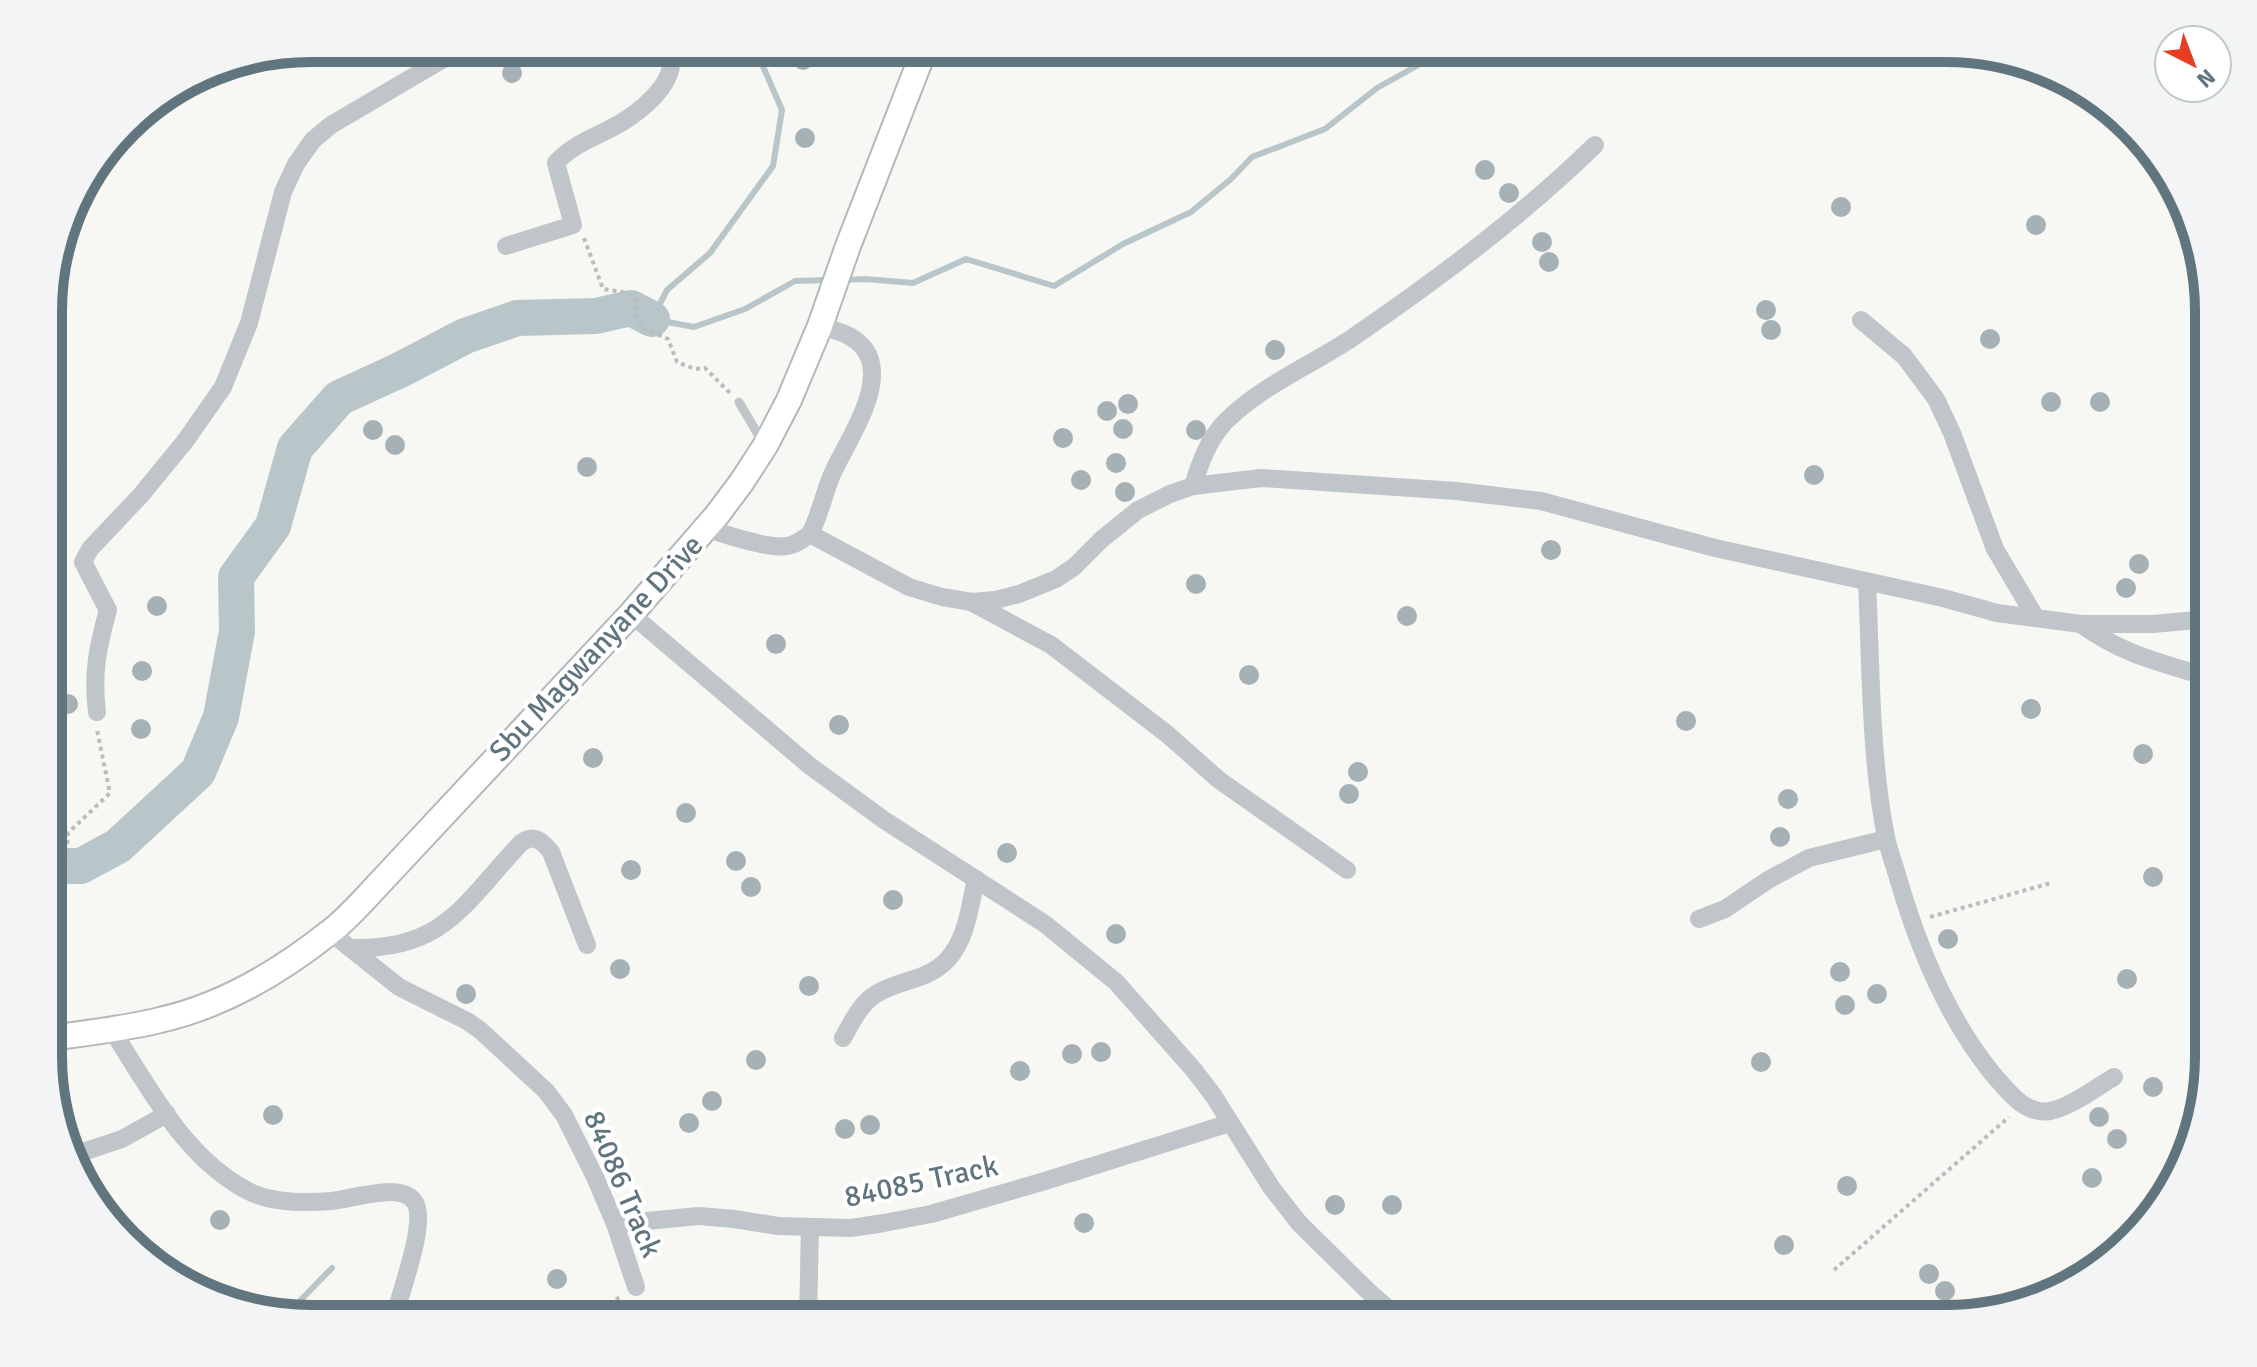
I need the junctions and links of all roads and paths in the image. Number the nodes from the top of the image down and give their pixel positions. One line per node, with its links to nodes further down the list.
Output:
1 (437, 63): 21 (street)
2 (671, 63): 5 (street)
3 (919, 63): 7 (main road, Sbu Magwanyane Drive)
4 (1595, 145): 11 (street)
5 (573, 225): 6 (street); 9 (path)
6 (506, 246)
7 (822, 318): 10 (main road, Sbu Magwanyane Drive); 13 (street)
8 (1861, 320): 17 (street)
9 (739, 402): 10 (lane)
10 (765, 446): 12 (main road, Sbu Magwanyane Drive)
11 (1193, 486): 14 (street); 15 (street)
12 (705, 529): 13 (street); 16 (main road, Sbu Magwanyane Drive)
13 (810, 534): 15 (street)
14 (1867, 583): 17 (street); 22 (street)
15 (972, 602): 23 (street)
16 (631, 614): 24 (street); 29 (main road, Sbu Magwanyane Drive)
17 (2036, 618): 19 (street)
18 (2194, 620): 19 (street)
19 (2081, 624): 20 (street)
20 (2194, 673)
21 (97, 712): 26 (path)
22 (1886, 839): 27 (street); 28 (street)
23 (1347, 870)
24 (976, 879): 34 (street); 38 (street)
25 (2051, 883): 28 (path)
26 (62, 897)
27 (1699, 919)
28 (1911, 923): 36 (street)
29 (330, 932): 31 (street, 84086 Track); 32 (main road, Sbu Magwanyane Drive)
30 (587, 945): 31 (street)
31 (352, 948): 40 (street, 84086 Track)
32 (111, 1029): 33 (main road, Sbu Magwanyane Drive); 37 (street)
33 (62, 1036)
34 (843, 1038)
35 (2114, 1077): 36 (street)
36 (2023, 1105): 42 (path)
37 (167, 1114): 39 (street); 45 (street)
38 (1230, 1123): 41 (street, 84085 Track); 44 (street)
39 (81, 1153)
40 (615, 1224): 41 (street, 84085 Track); 43 (street, 84086 Track)
41 (810, 1227): 47 (street)
42 (1834, 1270)
43 (636, 1287): 46 (path, 84086 Track)
44 (1383, 1304)
45 (398, 1305)
46 (608, 1305)
47 (808, 1305)

